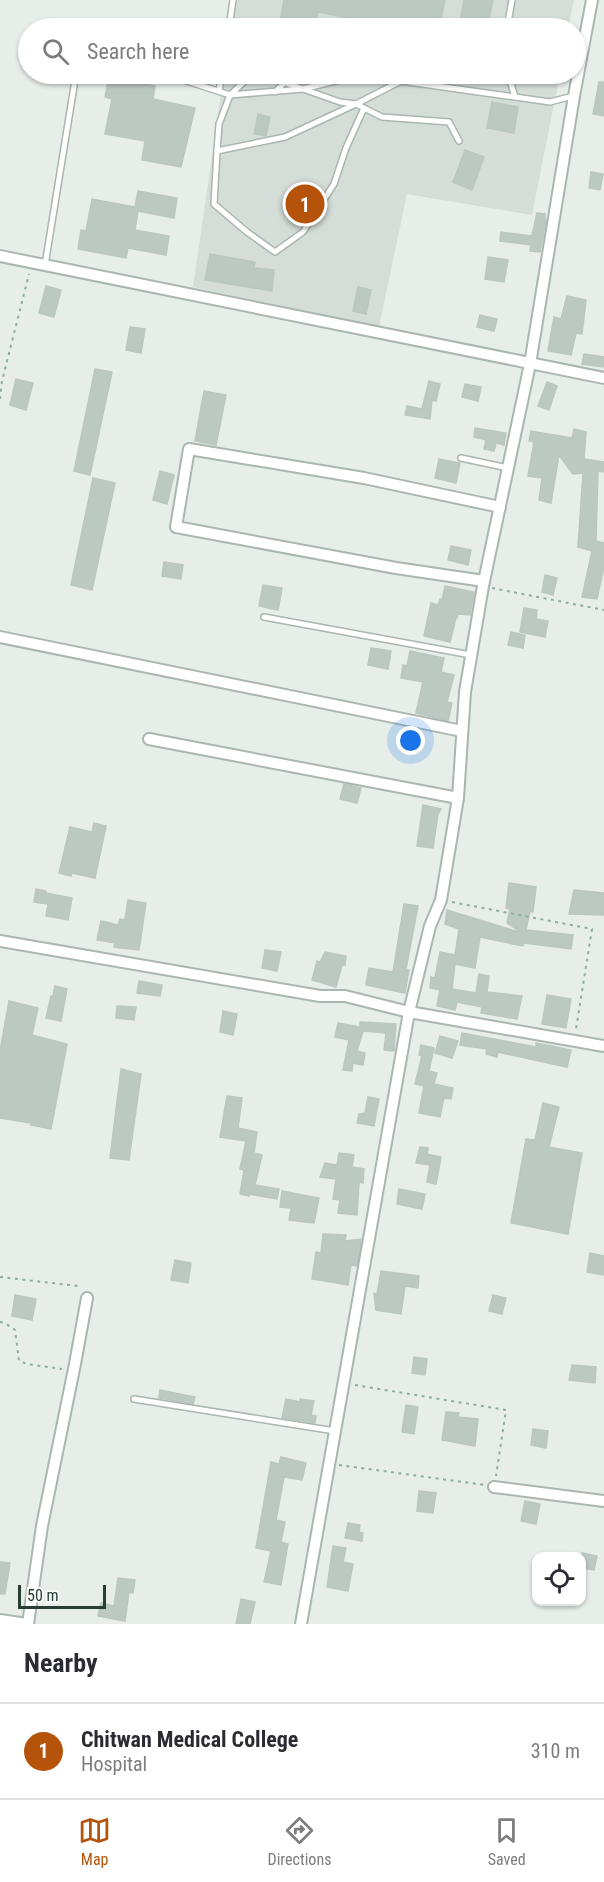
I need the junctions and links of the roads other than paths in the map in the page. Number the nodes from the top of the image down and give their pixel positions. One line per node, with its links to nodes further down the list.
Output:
1 (233, 0): 4 (lane)
2 (512, 0): 5 (lane)
3 (592, 0): 6 (street)
4 (230, 18)
5 (509, 18)
6 (586, 32)
7 (74, 84): 29 (lane)
8 (197, 84): 19 (lane)
9 (220, 84): 19 (lane)
10 (242, 84): 21 (lane)
11 (282, 84): 20 (lane)
12 (289, 84): 18 (lane)
13 (323, 84): 18 (lane)
14 (395, 84): 24 (lane)
15 (427, 84): 23 (lane)
16 (511, 84): 23 (lane)
17 (576, 84): 22 (street)
18 (303, 89): 20 (lane); 24 (lane)
19 (219, 91): 21 (lane)
20 (275, 92): 21 (lane)
21 (230, 95): 27 (lane)
22 (574, 96): 23 (lane); 30 (street)
23 (515, 97)
24 (356, 104): 25 (lane); 27 (lane)
25 (364, 108): 26 (lane); 27 (lane)
26 (459, 141)
27 (217, 152)
28 (0, 256): 29 (street)
29 (45, 265): 30 (street)
30 (530, 364): 31 (street); 33 (street)
31 (604, 378)
32 (461, 458): 33 (lane)
33 (508, 468): 34 (street)
34 (500, 507): 35 (street); 35 (street)
35 (484, 584): 38 (street)
36 (264, 617): 38 (lane)
37 (0, 637): 39 (street)
38 (471, 655): 39 (street)
39 (462, 731): 41 (street)
40 (149, 739): 41 (street)
41 (458, 798): 43 (street)
42 (0, 941): 43 (street)
43 (409, 1012): 44 (street); 47 (street)
44 (604, 1046)
45 (87, 1299): 51 (street)
46 (134, 1399): 47 (lane)
47 (335, 1431): 52 (street)
48 (494, 1487): 49 (street)
49 (604, 1501)
50 (0, 1620): 51 (street)
51 (27, 1624)
52 (301, 1624)

